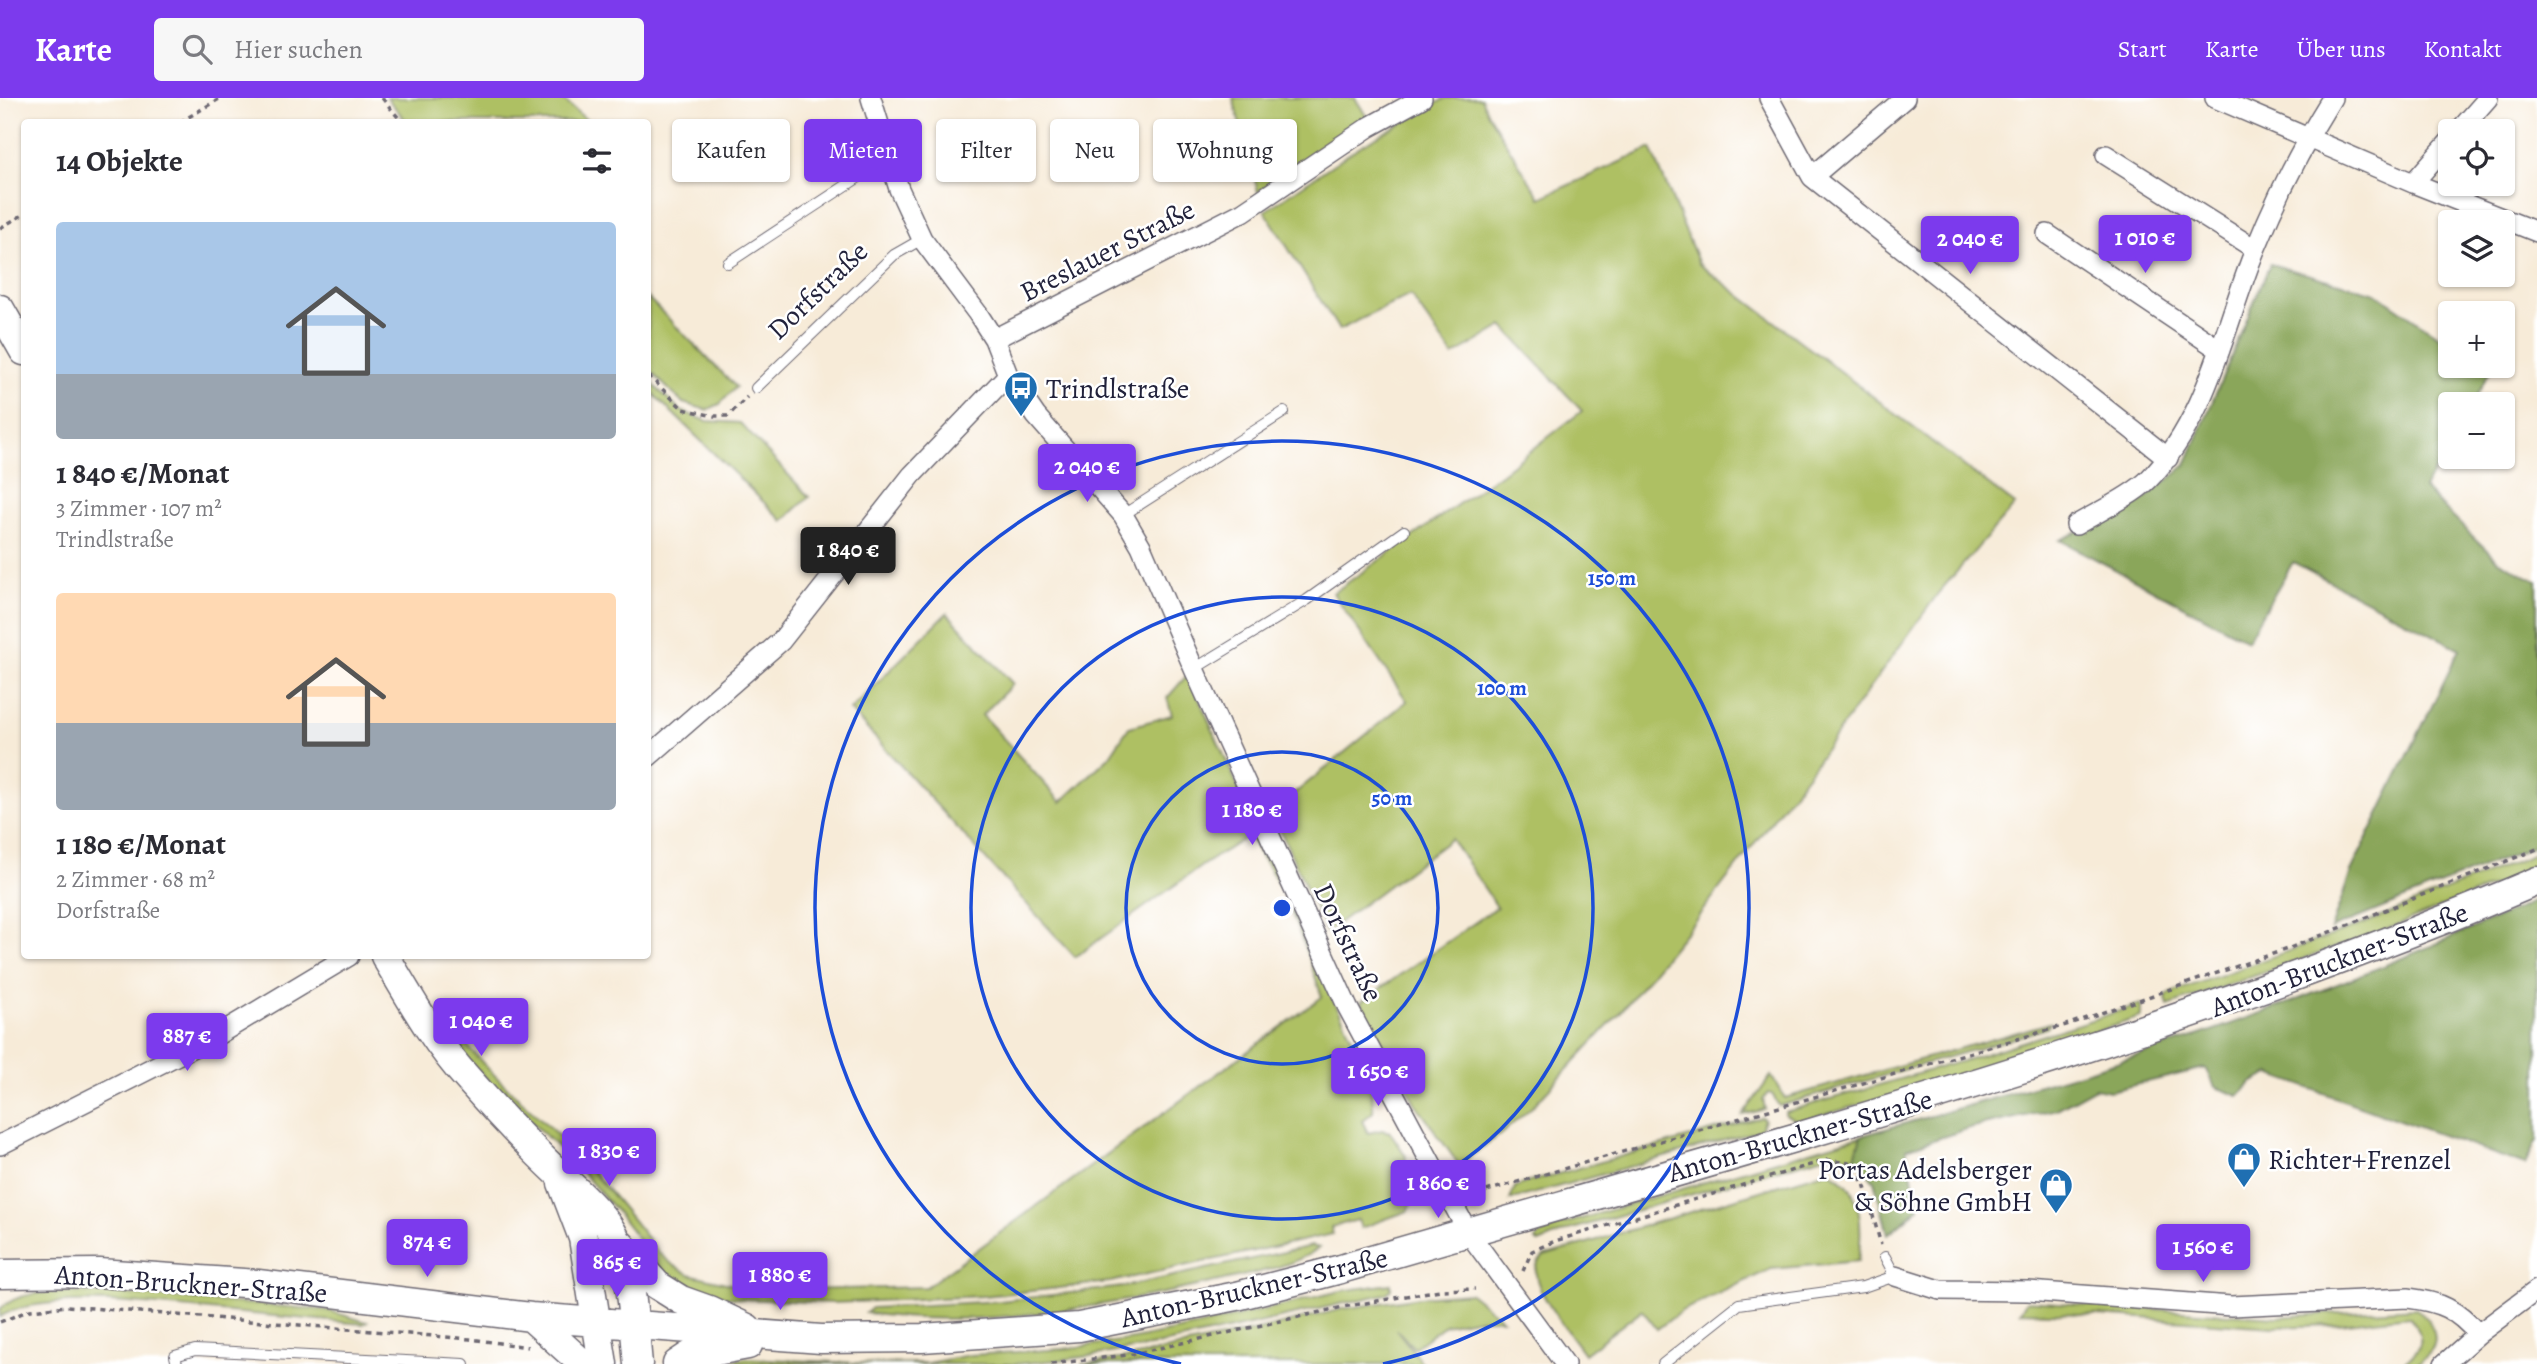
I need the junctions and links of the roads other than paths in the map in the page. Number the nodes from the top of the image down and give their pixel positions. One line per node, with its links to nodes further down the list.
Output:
1 (1422, 98): 23 (street, Breslauer Straße)
2 (1769, 98): 13 (street)
3 (1905, 98): 13 (street)
4 (2216, 98): 10 (street)
5 (2332, 98): 10 (street)
6 (2488, 98): 9 (street)
7 (875, 100): 8 (street, Dorfstraße)
8 (879, 119)
9 (2470, 119)
10 (2308, 136): 16 (street); 20 (street)
11 (2106, 155): 20 (street)
12 (2438, 155): 16 (street)
13 (1812, 177): 29 (street)
14 (851, 182): 21 (lane)
15 (898, 182): 19 (street, Dorfstraße)
16 (2413, 183): 17 (street)
17 (2537, 232)
18 (2047, 234): 25 (street)
19 (922, 239): 23 (street, Dorfstraße); 27 (lane, Dorfstraße)
20 (2255, 249): 25 (street)
21 (728, 263)
22 (0, 309): 24 (main road)
23 (994, 339): 26 (street, Dorfstraße)
24 (21, 346)
25 (2220, 350): 29 (street)
26 (1008, 375): 30 (street, Dorfstraße); 34 (street)
27 (756, 388)
28 (1284, 412): 30 (lane)
29 (2168, 458): 31 (street)
30 (1123, 515): 33 (street, Dorfstraße)
31 (2076, 525)
32 (1404, 531): 33 (lane)
33 (1194, 669): 40 (street, Dorfstraße)
34 (651, 754)
35 (2537, 881): 40 (main road, Anton-Bruckner-Straße)
36 (344, 959): 38 (street)
37 (387, 959): 39 (main road)
38 (0, 1145)
39 (559, 1174): 41 (main road); 47 (main road)
40 (1468, 1232): 51 (main road, Anton-Bruckner-Straße); 58 (street, Dorfstraße)
41 (616, 1239): 48 (main road); 49 (main road)
42 (1885, 1257): 44 (lane)
43 (0, 1274): 46 (main road, Anton-Bruckner-Straße)
44 (1895, 1276): 50 (street); 59 (lane)
45 (2537, 1290): 50 (street)
46 (531, 1317): 47 (main road, Anton-Bruckner-Straße); 54 (main road)
47 (596, 1322): 48 (main road, Anton-Bruckner-Straße); 55 (main road)
48 (634, 1325): 49 (main road, Anton-Bruckner-Straße); 56 (main road)
49 (759, 1334): 51 (main road, Anton-Bruckner-Straße)
50 (2478, 1334): 60 (street)
51 (796, 1338): 57 (main road)
52 (177, 1364): 53 (lane)
53 (464, 1364)
54 (583, 1364)
55 (603, 1364)
56 (638, 1364)
57 (677, 1364)
58 (1565, 1364)
59 (1663, 1364)
60 (2444, 1364)

